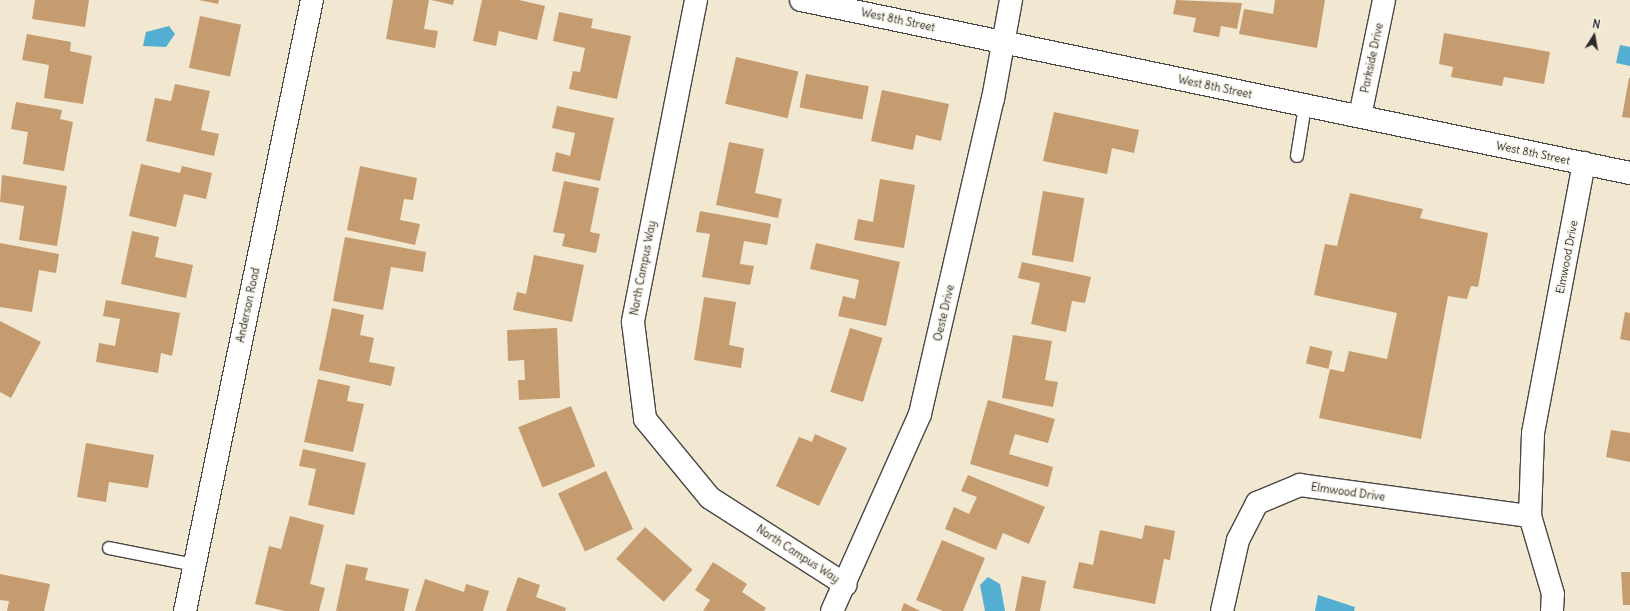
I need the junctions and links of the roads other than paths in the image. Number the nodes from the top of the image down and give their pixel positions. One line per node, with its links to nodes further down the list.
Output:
1 (312, 0): 14 (street, Anderson Road)
2 (696, 0): 15 (street, North Campus Way)
3 (801, 0): 6 (street, West 8th Street)
4 (1011, 0): 6 (street, Oeste Drive)
5 (1384, 0): 8 (street, Parkside Drive)
6 (1004, 42): 7 (street, West 8th Street); 15 (street, Oeste Drive)
7 (1305, 106): 8 (street, West 8th Street); 9 (lane)
8 (1360, 116): 10 (street, West 8th Street)
9 (1297, 156)
10 (1584, 163): 11 (street, West 8th Street); 12 (street, Elmwood Drive)
11 (1630, 173)
12 (1530, 516): 18 (street, Elmwood Drive); 19 (street, Elmwood Drive)
13 (109, 548): 14 (lane)
14 (194, 566): 16 (street, Anderson Road)
15 (846, 585): 17 (street, Oeste Drive)
16 (185, 611)
17 (832, 611)
18 (1222, 611)
19 (1552, 611)

